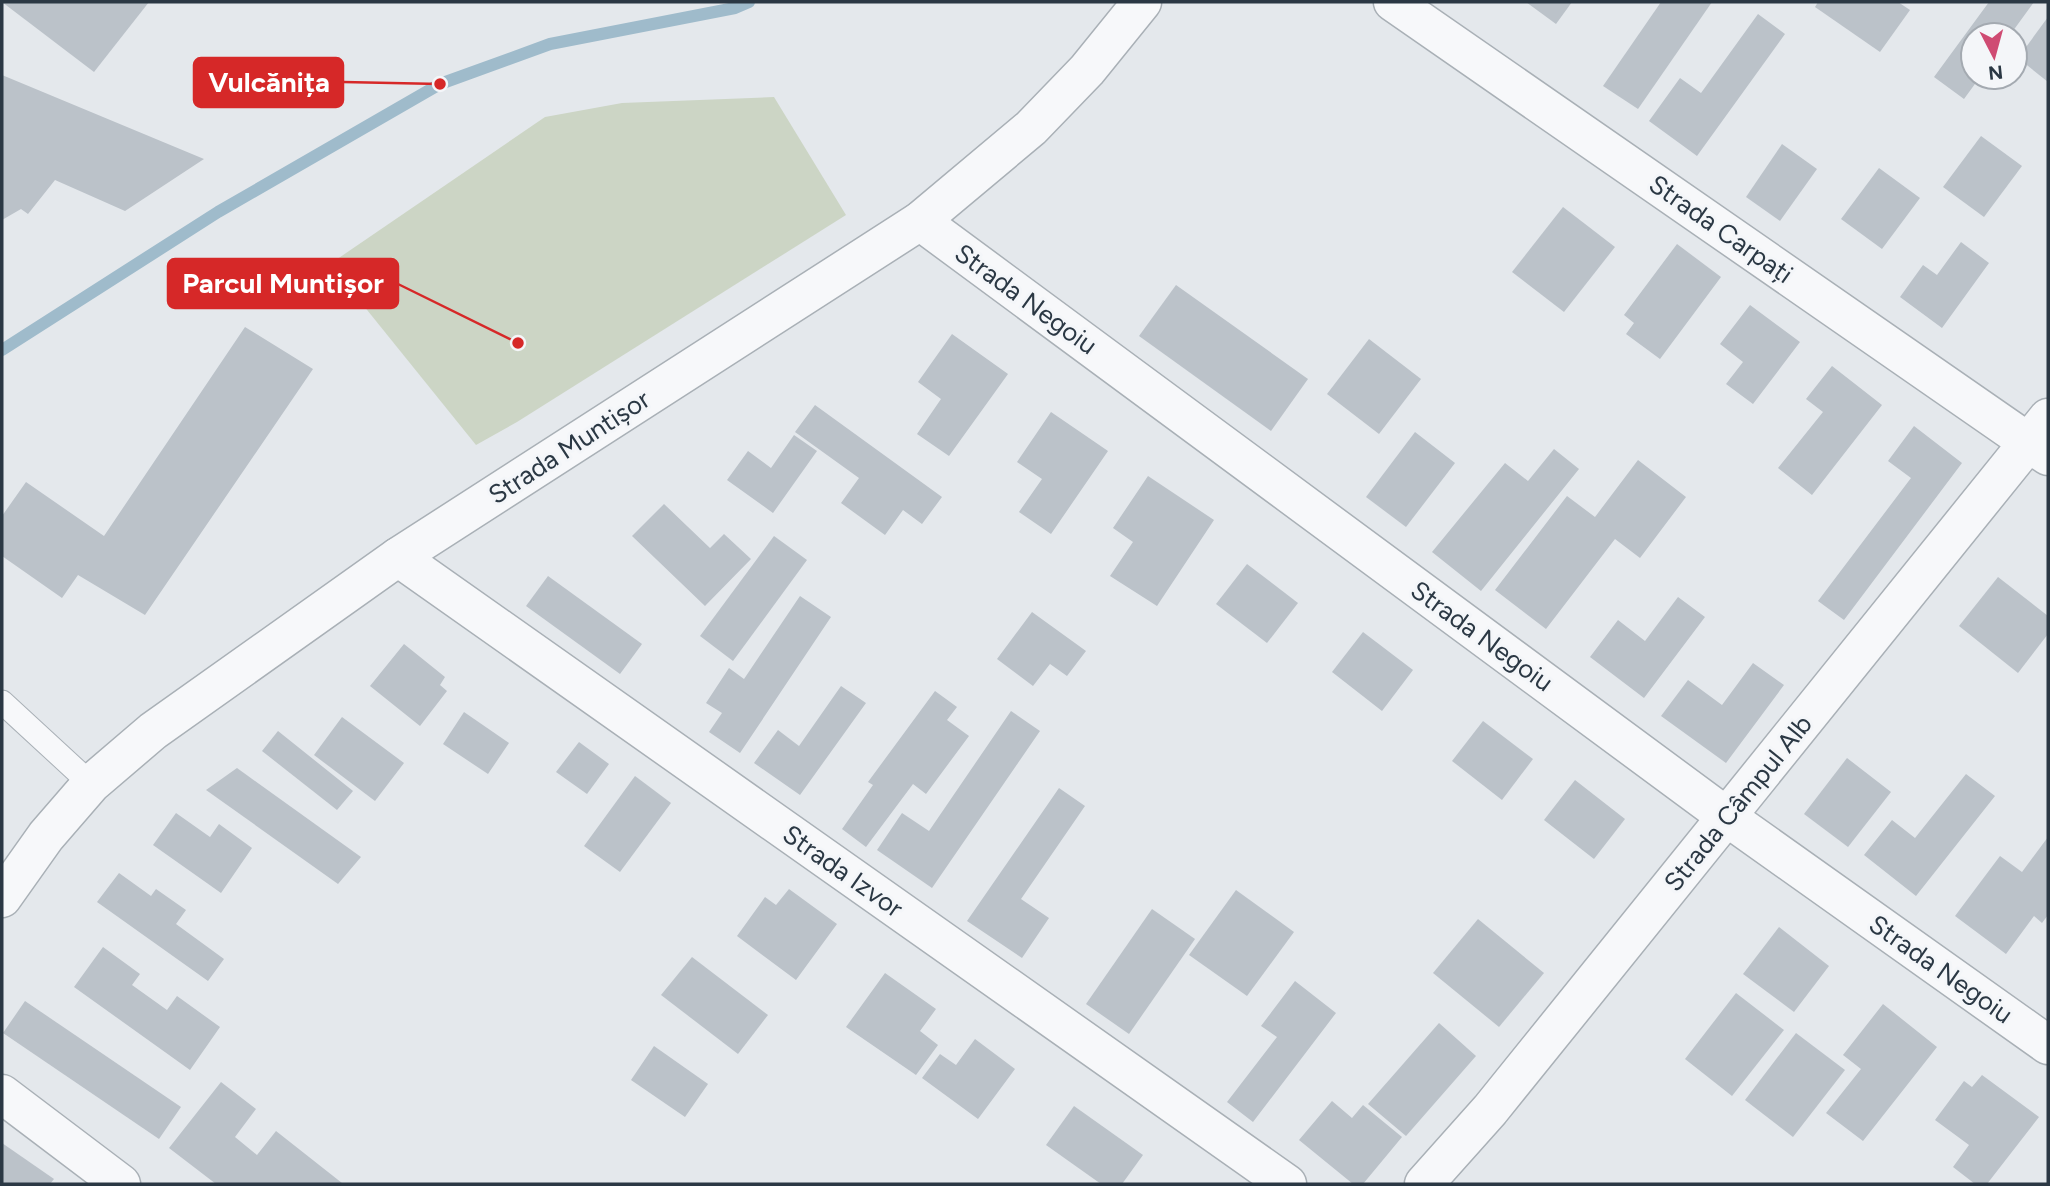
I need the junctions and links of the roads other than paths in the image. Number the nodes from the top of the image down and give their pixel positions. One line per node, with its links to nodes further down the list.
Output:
1 (1142, 2): 3 (street, Strada Muntișor)
2 (1393, 2): 4 (street, Strada Carpați)
3 (920, 221): 5 (street, Strada Muntișor); 8 (street, Strada Negoiu)
4 (2042, 439): 8 (street, Strada Câmpul Alb)
5 (398, 556): 7 (street, Strada Muntișor); 13 (street, Strada Izvor)
6 (2, 702): 7 (lane)
7 (91, 784): 9 (street, Strada Muntișor)
8 (1727, 817): 10 (street, Strada Negoiu); 14 (street, Strada Câmpul Alb)
9 (2, 898)
10 (2048, 1045)
11 (2, 1094): 12 (street)
12 (121, 1184)
13 (1287, 1184)
14 (1424, 1184)

